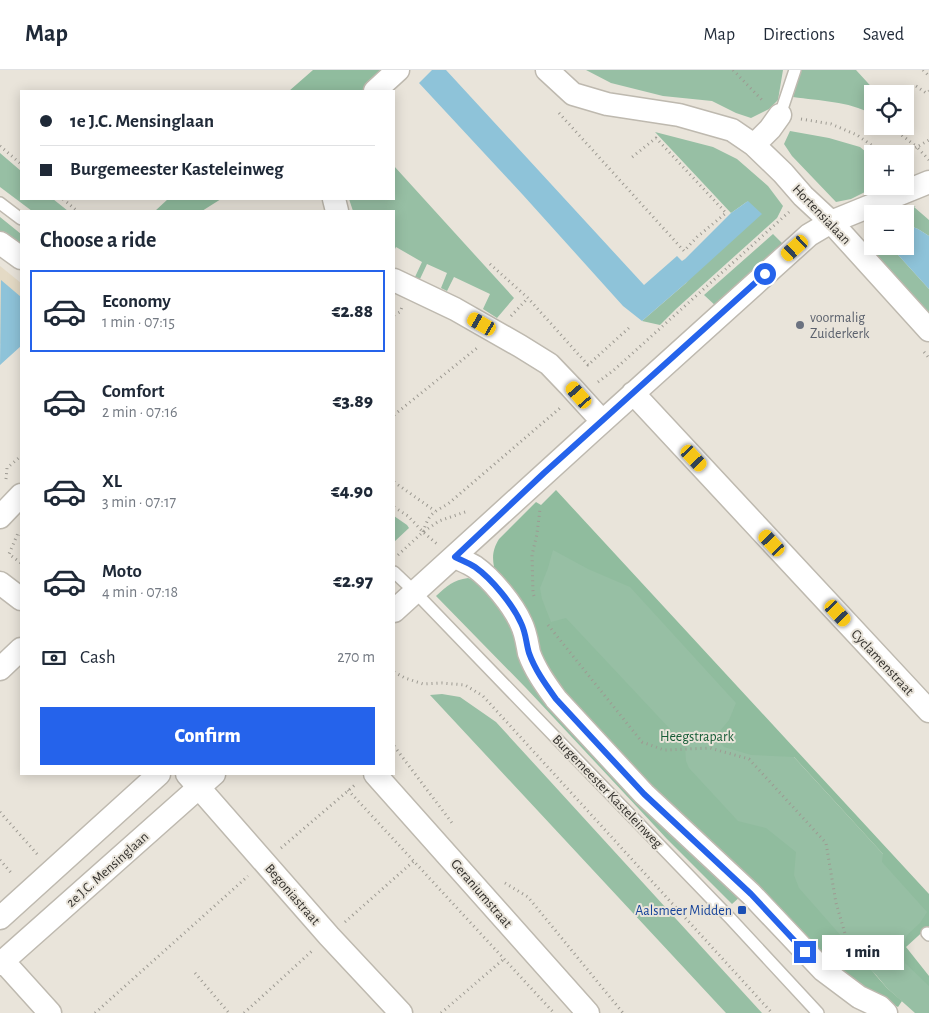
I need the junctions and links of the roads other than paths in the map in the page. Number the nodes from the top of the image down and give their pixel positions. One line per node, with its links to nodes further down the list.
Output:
1 (398, 70): 4 (street)
2 (547, 70): 6 (street, Hortensialaan)
3 (795, 70): 5 (lane)
4 (376, 90)
5 (780, 115): 6 (street)
6 (754, 145): 10 (street, Hortensialaan)
7 (925, 190): 10 (street)
8 (0, 203): 9 (lane)
9 (20, 218)
10 (831, 222): 14 (street, Hortensialaan); 15 (street)
11 (0, 243): 12 (street)
12 (20, 257)
13 (395, 280): 16 (street)
14 (929, 330)
15 (633, 393): 16 (street); 27 (street, Cyclamenstraat)
16 (602, 421): 19 (street)
17 (20, 496): 18 (street)
18 (0, 517)
19 (455, 557): 22 (street); 37 (street, Burgemeester Kasteleinweg)
20 (395, 573): 22 (lane, Burgemeester Kasteleinweg)
21 (0, 583): 23 (street)
22 (415, 592): 24 (street); 36 (lane, Burgemeester Kasteleinweg)
23 (20, 598)
24 (395, 610)
25 (20, 650): 26 (street)
26 (0, 669)
27 (929, 711)
28 (158, 775): 31 (street)
29 (368, 776): 35 (street, Geraniumstraat)
30 (200, 778): 32 (street, 2e J.C. Mensinglaan); 34 (street, Begoniastraat)
31 (0, 918)
32 (1, 962): 33 (street)
33 (50, 1013)
34 (401, 1013)
35 (588, 1013)
36 (818, 1013)
37 (886, 1013)

